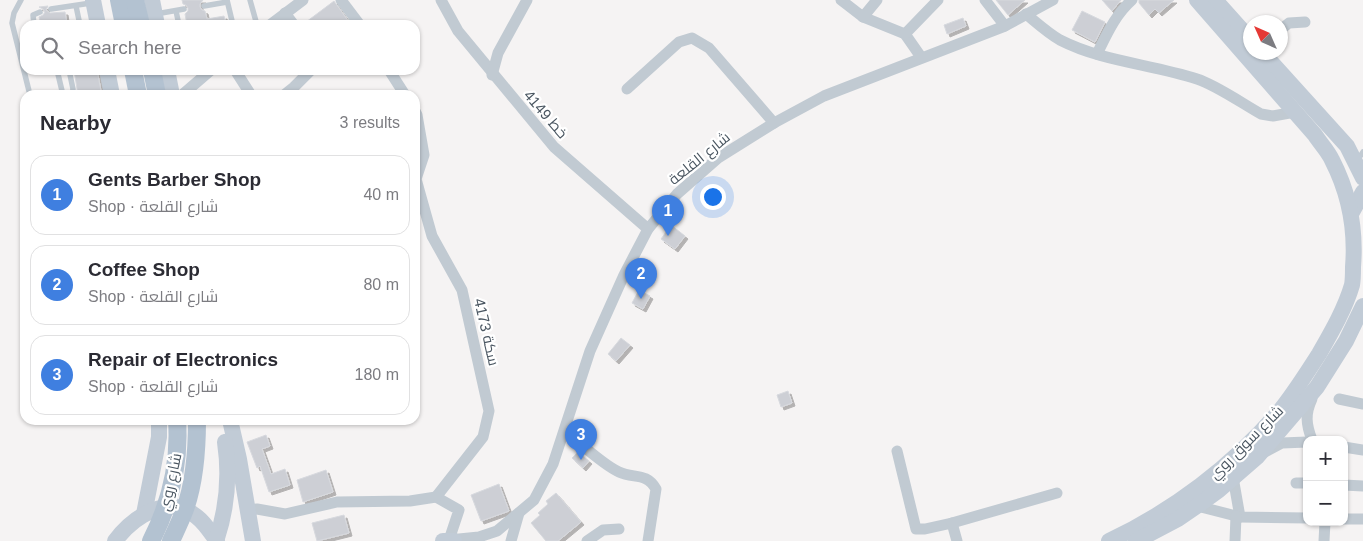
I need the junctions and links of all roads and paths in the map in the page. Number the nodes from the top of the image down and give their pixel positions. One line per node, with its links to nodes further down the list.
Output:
1 (21, 0): 45 (lane)
2 (118, 0): 32 (main road)
3 (135, 0): 27 (main road)
4 (250, 0): 35 (lane)
5 (303, 0): 25 (street)
6 (341, 0): 38 (street)
7 (527, 0): 48 (street)
8 (841, 0): 28 (street)
9 (877, 0): 28 (street)
10 (938, 0): 43 (street)
11 (985, 0): 41 (street)
12 (1053, 0): 26 (street, شارع القلعة)
13 (1132, 0): 44 (street)
14 (1197, 0): 72 (main road, شارع سوق روي)
15 (1215, 0): 42 (main road)
16 (93, 1): 19 (lane); 31 (main road)
17 (227, 1): 20 (lane); 34 (lane)
18 (444, 1): 48 (street, 4149 خط)
19 (76, 6): 21 (lane); 30 (lane)
20 (204, 6)
21 (52, 9)
22 (184, 9): 23 (lane)
23 (176, 11): 27 (lane); 33 (lane)
24 (40, 12): 29 (lane)
25 (286, 13): 36 (street); 37 (street)
26 (1026, 14): 41 (street, شارع القلعة); 44 (street)
27 (151, 16)
28 (863, 17): 43 (street)
29 (34, 20)
30 (79, 20)
31 (96, 20)
32 (123, 20)
33 (178, 20)
34 (232, 20)
35 (256, 20)
36 (277, 20)
37 (291, 20)
38 (356, 20)
39 (1305, 22): 40 (street)
40 (1288, 24)
41 (1005, 26): 46 (street, شارع القلعة)
42 (1243, 31)
43 (905, 34): 46 (street)
44 (1097, 54): 72 (street)
45 (20, 55)
46 (921, 57): 73 (street, شارع القلعة)
47 (1269, 60): 75 (main road)
48 (492, 74): 82 (street, 4149 خط)
49 (25, 75): 61 (lane)
50 (58, 75): 62 (lane)
51 (70, 75): 63 (lane)
52 (107, 75): 64 (main road)
53 (134, 75): 65 (main road)
54 (153, 75): 66 (main road)
55 (167, 75): 67 (main road)
56 (204, 75): 68 (street)
57 (238, 75): 69 (street)
58 (306, 75): 70 (street)
59 (392, 75): 71 (street)
60 (627, 89): 73 (street)
61 (29, 90)
62 (62, 90)
63 (73, 90)
64 (107, 90)
65 (137, 90)
66 (156, 90)
67 (171, 90)
68 (187, 90)
69 (248, 90)
70 (290, 90)
71 (402, 90)
72 (1295, 112): 81 (main road, شارع سوق روي)
73 (774, 123): 82 (street, شارع القلعة)
74 (420, 132): 77 (street, سكة 4173)
75 (1347, 146): 76 (main road); 78 (main road)
76 (1362, 155)
77 (420, 166)
78 (1363, 178)
79 (1363, 192): 81 (main road)
80 (420, 196): 103 (street, سكة 4173)
81 (1351, 214): 127 (main road, شارع سوق روي)
82 (648, 229): 92 (street, شارع القلعة)
83 (1363, 306): 84 (main road, شارع سوق روي)
84 (1317, 387): 93 (street); 98 (main road, شارع سوق روي)
85 (1339, 399): 86 (street)
86 (1363, 404)
87 (159, 425): 107 (main road)
88 (177, 425): 117 (main road, شارع روي, bridge)
89 (198, 425): 118 (main road, شارع روي, bridge)
90 (223, 425): 119 (main road)
91 (231, 425): 105 (main road)
92 (565, 431): 106 (street, شارع القلعة); 125 (street)
93 (1311, 436)
94 (1303, 442): 98 (street)
95 (1348, 448): 97 (street)
96 (897, 450): 112 (street)
97 (1363, 450)
98 (1257, 457): 99 (main road, شارع سوق روي)
99 (1234, 477): 104 (main road, شارع سوق روي); 108 (street)
100 (1348, 485): 101 (street)
101 (1363, 486)
102 (1057, 493): 112 (street)
103 (436, 497): 105 (street); 115 (street)
104 (1197, 506): 108 (street); 128 (main road, شارع سوق روي)
105 (248, 510): 120 (main road)
106 (519, 513): 115 (street, شارع القلعة); 123 (street)
107 (144, 514): 116 (main road); 119 (main road)
108 (1238, 517): 109 (street); 129 (street)
109 (1303, 518)
110 (1348, 519): 111 (street)
111 (1363, 519)
112 (952, 523): 126 (street)
113 (1325, 526): 130 (street)
114 (620, 529): 124 (street)
115 (449, 540): 121 (main road); 122 (main road)
116 (115, 541)
117 (151, 541)
118 (171, 541)
119 (216, 541)
120 (253, 541)
121 (443, 541)
122 (454, 541)
123 (511, 541)
124 (587, 541)
125 (648, 541)
126 (957, 541)
127 (1109, 541)
128 (1136, 541)
129 (1235, 541)
130 (1324, 541)

